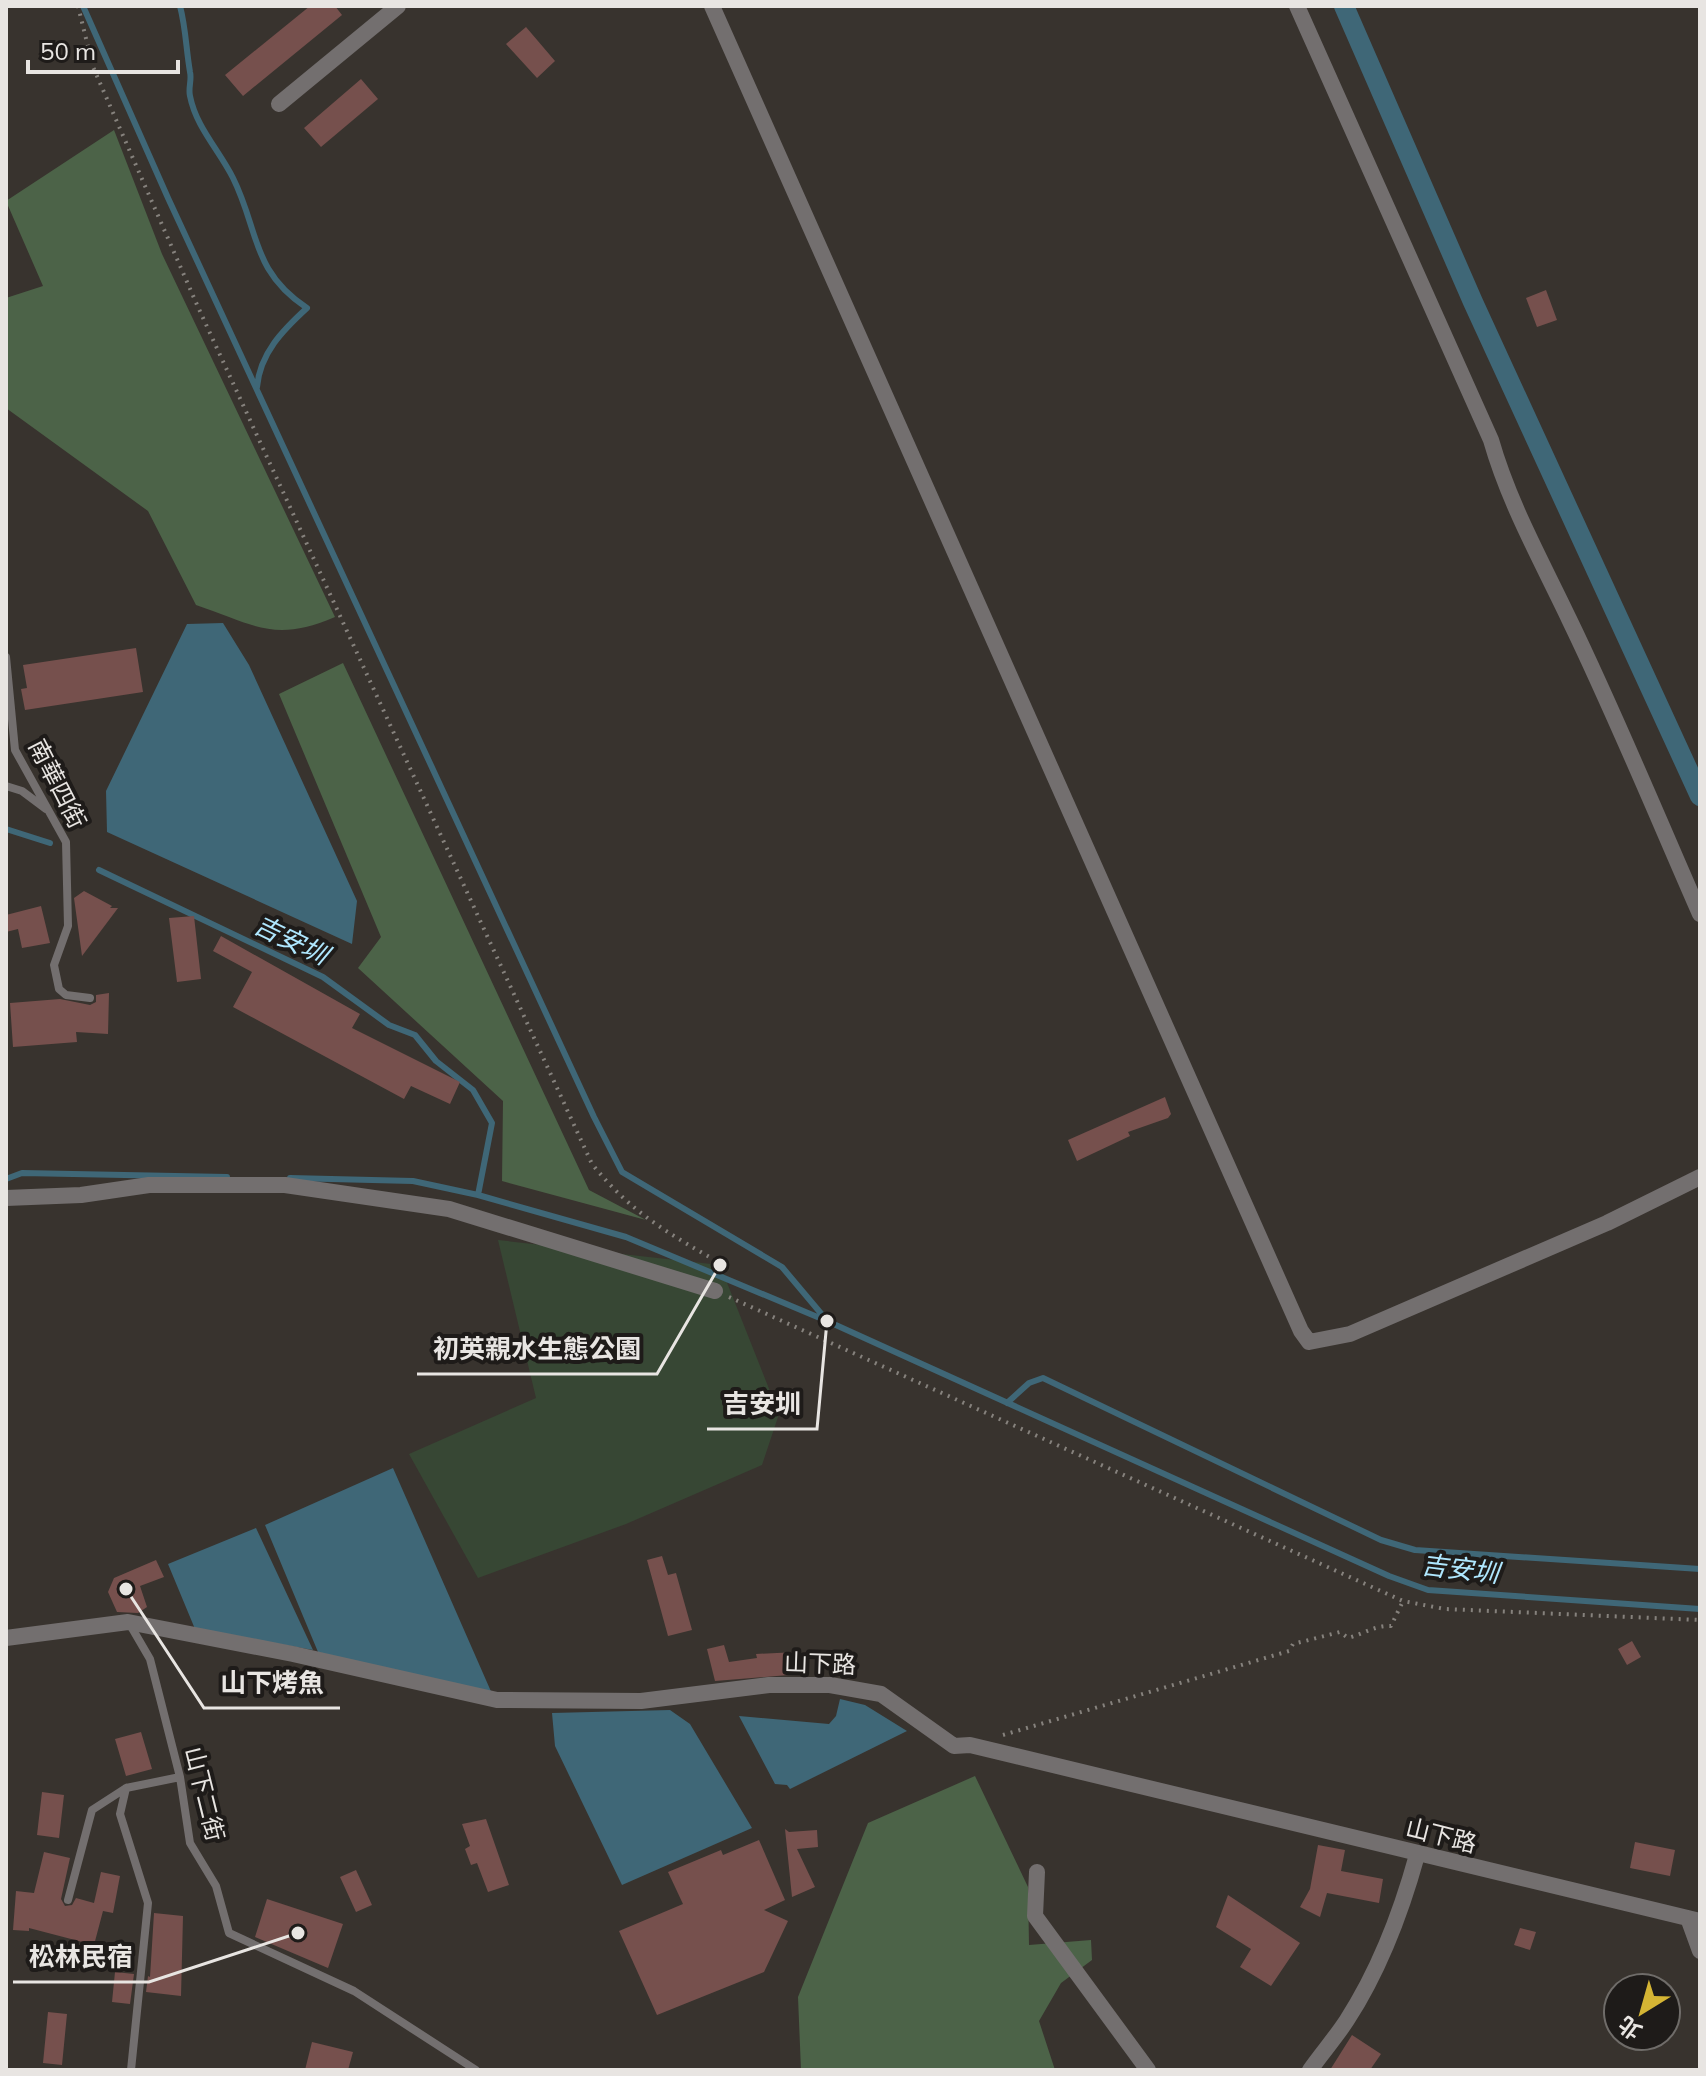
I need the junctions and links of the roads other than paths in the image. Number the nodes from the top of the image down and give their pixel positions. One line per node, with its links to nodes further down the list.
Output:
1 (398, 6): 4 (street)
2 (712, 6): 10 (street)
3 (1297, 6): 8 (street)
4 (279, 104)
5 (6, 657): 7 (lane, 南華四街)
6 (6, 786): 7 (lane)
7 (60, 826): 9 (lane, 南華四街)
8 (1700, 914)
9 (90, 998)
10 (1700, 1177)
11 (6, 1198): 12 (street)
12 (715, 1291)
13 (128, 1622): 14 (street, 山下路); 15 (lane, 山下二街); 17 (street, 山下路)
14 (6, 1638)
15 (180, 1777): 16 (lane); 23 (lane, 山下二街)
16 (126, 1788): 19 (lane); 22 (lane)
17 (1417, 1855): 20 (street, 山下路); 25 (street)
18 (1037, 1872): 24 (street)
19 (68, 1900)
20 (1694, 1920): 21 (street)
21 (1700, 1951)
22 (131, 2070)
23 (476, 2070)
24 (1148, 2070)
25 (1310, 2070)

